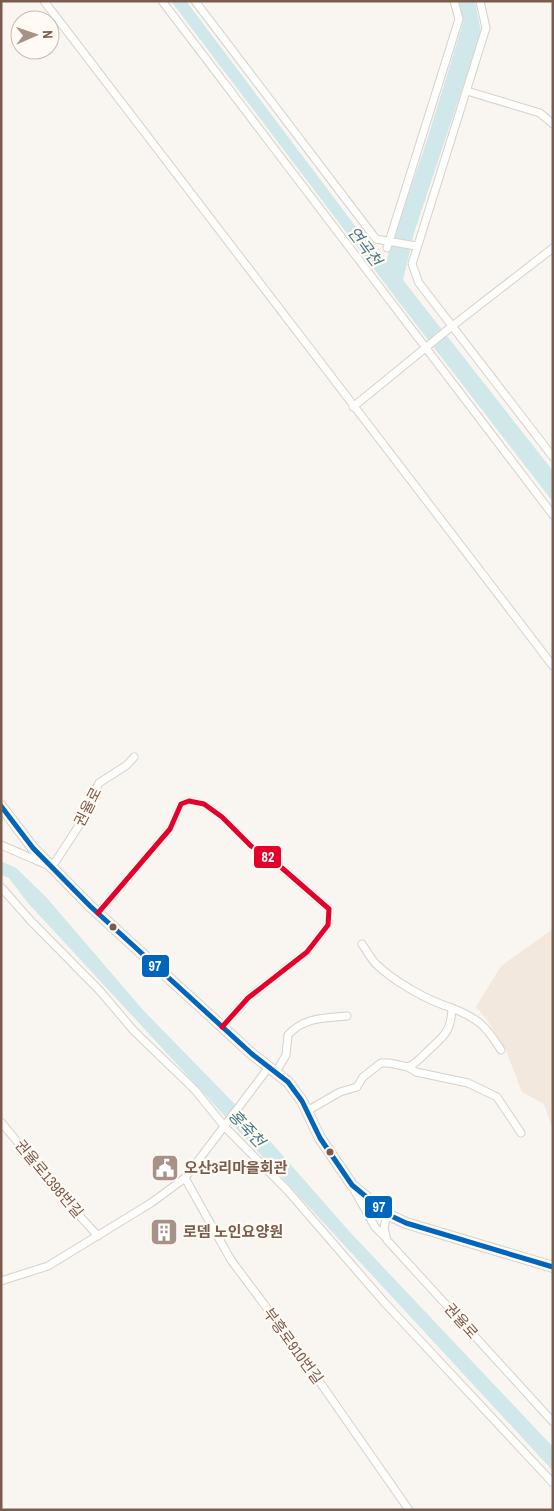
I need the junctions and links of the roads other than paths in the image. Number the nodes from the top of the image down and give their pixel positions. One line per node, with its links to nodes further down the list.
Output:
1 (44, 1): 13 (street)
2 (162, 1): 12 (street)
3 (195, 1): 8 (street)
4 (454, 1): 8 (street)
5 (480, 1): 6 (street)
6 (467, 91): 7 (street); 9 (street)
7 (553, 124)
8 (388, 244): 9 (street)
9 (416, 246): 11 (street)
10 (553, 248): 11 (street)
11 (451, 327): 12 (street); 14 (street)
12 (425, 349): 13 (street); 15 (street)
13 (353, 407): 16 (street)
14 (553, 457)
15 (553, 515)
16 (553, 666)
17 (134, 757): 20 (street, 권율로)
18 (1, 806): 20 (main road)
19 (1, 845): 20 (street)
20 (52, 866): 22 (main road)
21 (1, 887): 32 (street)
22 (98, 913): 26 (main road); 26 (street)
23 (362, 944): 24 (street)
24 (452, 1008): 27 (street); 28 (street)
25 (347, 1016): 29 (street)
26 (222, 1027): 29 (main road)
27 (500, 1050)
28 (408, 1067): 30 (street); 33 (street)
29 (272, 1070): 30 (main road); 32 (street)
30 (307, 1111): 35 (main road)
31 (1, 1122): 37 (street, 권율로1398번길)
32 (224, 1127): 34 (street); 42 (street)
33 (521, 1132)
34 (185, 1178): 37 (street); 43 (street, 부흥로910번길)
35 (352, 1185): 36 (main road); 38 (street, 권율로)
36 (387, 1214): 38 (street); 39 (main road)
37 (98, 1236): 40 (street)
38 (388, 1240): 41 (street, 권율로)
39 (553, 1267)
40 (1, 1281)
41 (553, 1422)
42 (553, 1483)
43 (409, 1510)

